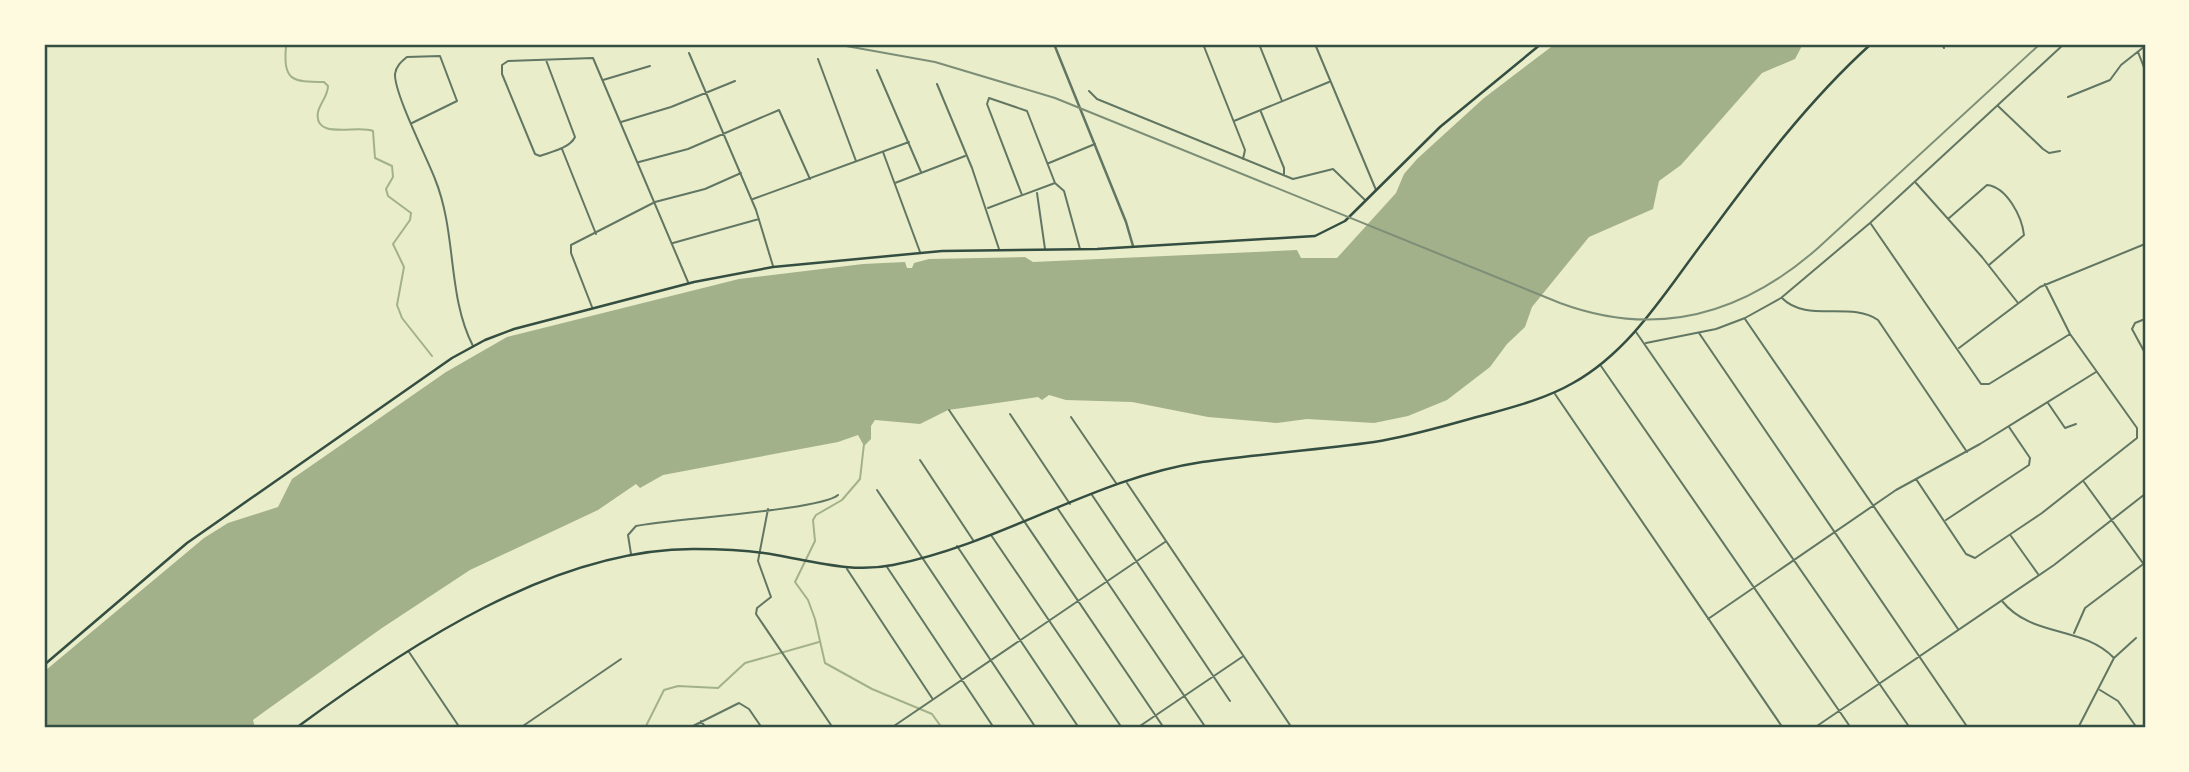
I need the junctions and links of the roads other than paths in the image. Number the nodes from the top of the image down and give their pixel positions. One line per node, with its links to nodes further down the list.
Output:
1 (1054, 44): 33 (street)
2 (1203, 44): 29 (street)
3 (1259, 44): 25 (street)
4 (1315, 44): 20 (street)
5 (1541, 44): 49 (main road)
6 (1871, 44): 76 (main road)
7 (1942, 44): 10 (street)
8 (2064, 44): 26 (street)
9 (2145, 46): 11 (street)
10 (1944, 48)
11 (2137, 51): 17 (street); 24 (street)
12 (689, 53): 23 (street)
13 (818, 59): 40 (street)
14 (546, 60): 18 (street); 34 (street); 34 (street)
15 (650, 66): 18 (street)
16 (877, 70): 32 (street)
17 (2145, 70)
18 (602, 81): 28 (street)
19 (734, 81): 23 (street)
20 (1330, 82): 25 (street); 49 (street)
21 (937, 84): 37 (street)
22 (1089, 91): 38 (street)
23 (706, 92): 28 (street); 31 (street)
24 (2068, 97)
25 (1282, 102): 27 (street)
26 (1997, 106): 35 (street); 46 (street)
27 (1261, 111): 29 (street); 44 (street)
28 (620, 122): 39 (street)
29 (1234, 122): 38 (street)
30 (412, 123): 30 (street); 80 (street)
31 (723, 133): 39 (street); 43 (street); 45 (street)
32 (909, 142): 36 (street); 42 (street)
33 (1095, 144): 41 (street); 62 (street)
34 (561, 148): 59 (street)
35 (2060, 151)
36 (882, 152): 40 (street); 47 (street)
37 (965, 156): 42 (street); 55 (street)
38 (1243, 159): 44 (street)
39 (638, 162): 54 (street)
40 (857, 162): 45 (street)
41 (1048, 163): 48 (street); 51 (street)
42 (922, 172): 47 (street)
43 (741, 173): 52 (street); 54 (street)
44 (1283, 176): 53 (street)
45 (810, 178): 52 (street)
46 (1915, 182): 57 (street); 58 (street)
47 (894, 183): 66 (street)
48 (1055, 183): 50 (street); 65 (street)
49 (1376, 190): 53 (main road)
50 (1037, 192): 51 (street); 64 (street)
51 (1022, 195): 55 (street)
52 (752, 200): 56 (street)
53 (1366, 201): 62 (main road)
54 (655, 202): 59 (street); 60 (street)
55 (987, 208): 63 (street)
56 (759, 219): 60 (street); 68 (street)
57 (1948, 219): 67 (street); 67 (street)
58 (1870, 223): 71 (street); 81 (street)
59 (596, 234): 73 (street)
60 (672, 243): 69 (street)
61 (2145, 243): 70 (street)
62 (1133, 248): 65 (main road)
63 (999, 250): 64 (main road); 66 (main road)
64 (1045, 250): 65 (main road)
65 (1080, 250)
66 (920, 253): 68 (main road)
67 (1989, 265): 72 (street)
68 (773, 267): 69 (main road)
69 (688, 283): 73 (main road)
70 (2045, 284): 72 (street); 78 (street)
71 (1781, 298): 74 (street); 92 (street)
72 (2018, 303): 81 (street)
73 (593, 308): 80 (main road)
74 (1745, 318): 77 (street); 103 (street)
75 (2145, 318): 82 (street)
76 (1635, 331): 79 (street); 83 (main road)
77 (1699, 333): 79 (street); 109 (street)
78 (2070, 334): 81 (street); 84 (street)
79 (1646, 343): 118 (street)
80 (473, 346): 140 (main road)
81 (1957, 350)
82 (2145, 353)
83 (1600, 365): 85 (main road); 125 (street)
84 (2097, 372): 86 (street); 95 (street)
85 (1554, 393): 96 (main road); 128 (street)
86 (2047, 402): 90 (street); 91 (street)
87 (949, 410): 108 (street)
88 (1010, 414): 102 (street)
89 (1071, 417): 97 (street)
90 (2076, 424)
91 (2008, 426): 92 (street); 106 (street)
92 (1967, 452): 94 (street)
93 (920, 460): 112 (street)
94 (1916, 479): 103 (street); 106 (street)
95 (2083, 481): 107 (street); 111 (street)
96 (1126, 482): 97 (main road); 113 (street)
97 (1117, 485): 101 (main road)
98 (877, 490): 117 (street)
99 (2145, 494): 107 (street)
100 (838, 495): 104 (street)
101 (1092, 495): 102 (main road); 119 (street)
102 (1070, 504): 105 (main road)
103 (1872, 506): 109 (street); 130 (street)
104 (768, 509): 115 (street); 116 (street)
105 (1058, 509): 108 (main road); 124 (street)
106 (1944, 521): 111 (street)
107 (2112, 521): 120 (street); 123 (street)
108 (1024, 522): 110 (main road); 127 (street)
109 (1833, 533): 118 (street); 136 (street)
110 (991, 534): 112 (main road); 129 (street)
111 (2011, 535): 123 (street)
112 (973, 540): 114 (main road)
113 (1165, 542): 119 (street); 135 (street)
114 (957, 546): 117 (main road); 133 (street)
115 (760, 552): 116 (main road); 122 (main road); 158 (street)
116 (632, 555): 134 (main road)
117 (921, 558): 121 (main road); 139 (street)
118 (1795, 559): 125 (street); 143 (street)
119 (1136, 562): 124 (street); 141 (street)
120 (2145, 565): 131 (street)
121 (887, 566): 122 (main road); 142 (street)
122 (847, 568): 146 (street)
123 (2038, 575): 126 (street)
124 (1107, 582): 127 (street); 145 (street)
125 (1754, 587): 128 (street); 148 (street)
126 (2001, 600): 130 (street); 131 (street)
127 (1078, 601): 129 (street); 149 (street)
128 (1708, 619): 168 (street)
129 (1049, 621): 133 (street); 163 (street)
130 (1958, 630): 136 (street)
131 (2074, 634): 137 (street)
132 (2136, 638): 137 (street)
133 (1020, 641): 139 (street); 162 (street)
134 (409, 652): 152 (main road); 153 (street)
135 (1243, 657): 141 (street); 167 (street)
136 (1918, 657): 143 (street); 172 (street)
137 (2114, 658): 144 (street)
138 (621, 659): 154 (street)
139 (991, 661): 142 (street); 161 (street)
140 (44, 665)
141 (1214, 676): 145 (street); 147 (street)
142 (962, 680): 146 (street); 160 (street)
143 (1879, 683): 148 (street); 171 (street)
144 (2099, 689): 173 (street); 174 (street)
145 (1185, 696): 149 (street); 166 (street)
146 (933, 699): 151 (street)
147 (1230, 701)
148 (1839, 711): 169 (street); 170 (street)
149 (1156, 716): 164 (street); 165 (street)
150 (701, 720): 155 (street); 156 (street); 157 (street)
151 (896, 727): 159 (street)
152 (296, 728)
153 (460, 728)
154 (522, 728)
155 (688, 728)
156 (706, 728)
157 (762, 728)
158 (832, 728)
159 (891, 728)
160 (994, 728)
161 (1036, 728)
162 (1079, 728)
163 (1122, 728)
164 (1137, 728)
165 (1164, 728)
166 (1206, 728)
167 (1292, 728)
168 (1783, 728)
169 (1814, 728)
170 (1851, 728)
171 (1910, 728)
172 (1968, 728)
173 (2078, 728)
174 (2137, 728)

